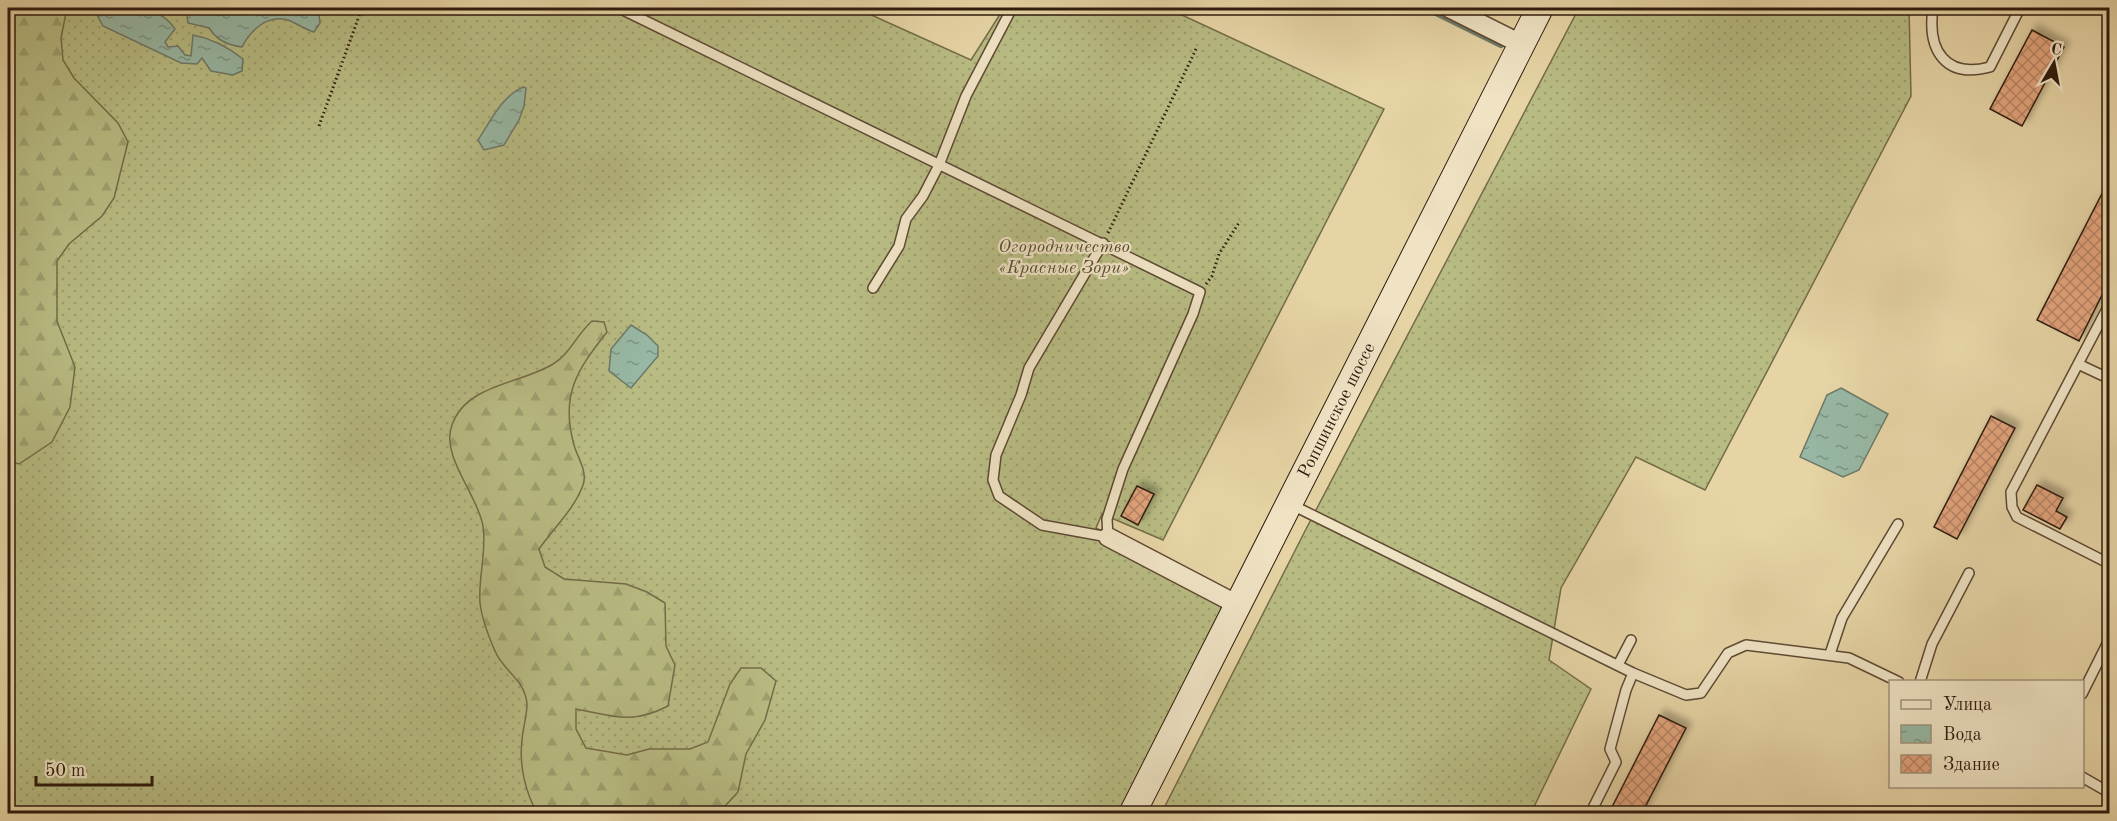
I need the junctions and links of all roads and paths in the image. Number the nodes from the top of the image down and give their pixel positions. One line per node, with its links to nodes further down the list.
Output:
1 (362, 8): 10 (path)
2 (619, 8): 11 (lane)
3 (1012, 8): 11 (lane)
4 (1449, 8): 8 (street)
5 (1540, 8): 8 (main road, Ропшинское шоссе)
6 (1933, 8): 7 (lane)
7 (2020, 8)
8 (1521, 44): 19 (main road, Ропшинское шоссе)
9 (1197, 47): 13 (path)
10 (319, 126)
11 (939, 165): 13 (lane); 14 (lane)
12 (1240, 221): 15 (path)
13 (1103, 243): 15 (lane); 21 (lane)
14 (873, 288)
15 (1200, 292): 21 (lane)
16 (2109, 303): 17 (lane)
17 (2078, 364): 18 (lane); 22 (lane)
18 (2109, 379)
19 (1290, 503): 24 (main road, Ропшинское шоссе); 28 (lane)
20 (1898, 524): 27 (lane)
21 (1108, 537): 24 (street)
22 (2109, 564)
23 (1969, 573): 31 (lane)
24 (1238, 605): 35 (main road, Ропшинское шоссе)
25 (2109, 638): 32 (lane)
26 (1631, 640): 28 (lane)
27 (1830, 654): 29 (lane); 30 (lane)
28 (1618, 665): 29 (lane)
29 (1633, 673): 36 (lane)
30 (1897, 680)
31 (1920, 680)
32 (2084, 690)
33 (2084, 778): 34 (lane)
34 (2109, 792)
35 (1132, 813)
36 (1590, 813)

